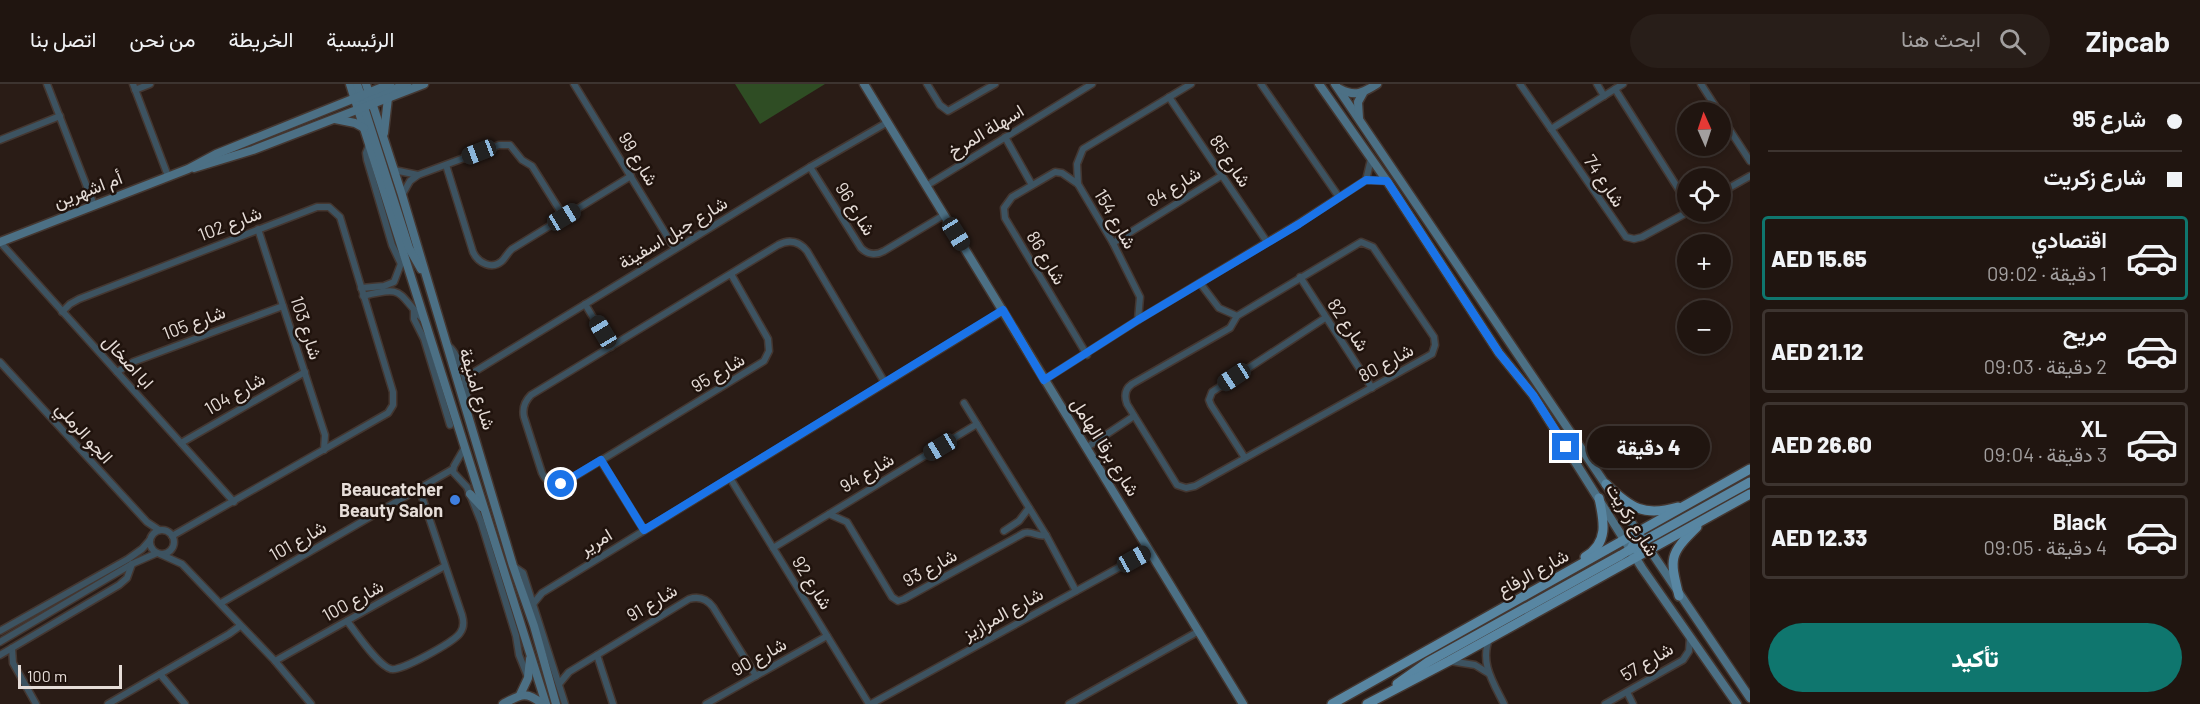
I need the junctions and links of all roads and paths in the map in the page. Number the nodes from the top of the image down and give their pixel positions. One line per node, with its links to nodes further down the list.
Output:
1 (47, 84): 30 (street)
2 (150, 84): 22 (street)
3 (350, 84): 28 (street, شارع امنيفة)
4 (357, 84): 28 (street)
5 (390, 84): 28 (street)
6 (407, 84): 28 (street)
7 (424, 84): 27 (street)
8 (574, 84): 51 (street, شارع 99)
9 (864, 84): 33 (street, شارع برقا الهامل)
10 (927, 84): 11 (street)
11 (995, 84)
12 (1092, 84): 38 (street, اسهلة المرخ)
13 (1191, 84): 26 (street)
14 (1260, 84): 62 (street)
15 (1319, 84): 42 (street, شارع زكريت)
16 (1377, 84): 24 (street)
17 (1520, 84): 35 (street, شارع 74)
18 (1597, 84): 25 (street)
19 (1623, 84): 23 (street)
20 (1701, 84): 29 (street)
21 (1335, 85): 24 (street); 32 (street, شارع زكريت)
22 (134, 87): 50 (street)
23 (1615, 89): 25 (street); 59 (street)
24 (1363, 93): 32 (street)
25 (1604, 96): 35 (street)
26 (1169, 97): 52 (street, شارع 85); 56 (street)
27 (388, 98): 28 (street); 40 (street)
28 (363, 100): 31 (street); 34 (street, شارع امنيفة); 37 (street); 40 (street, شارع امنيفة); 46 (street); 75 (street)
29 (1712, 102)
30 (60, 116): 39 (street); 63 (street)
31 (334, 118): 34 (street); 37 (street)
32 (1359, 119): 118 (street, شارع زكريت)
33 (888, 122): 45 (street, شارع جبل اسفينة); 58 (street, شارع برقا الهامل)
34 (364, 128): 41 (street, شارع امنيفة)
35 (1551, 129): 66 (street, شارع 74)
36 (1731, 131): 43 (street)
37 (283, 137): 46 (street)
38 (1005, 137): 57 (street); 58 (street, اسهلة المرخ)
39 (0, 140)
40 (384, 140): 47 (street, شارع امنيفة)
41 (369, 144): 72 (street, شارع امنيفة); 73 (street)
42 (1371, 158): 54 (street); 55 (street, شارع زكريت)
43 (1750, 161)
44 (446, 165): 49 (street); 65 (street); 65 (street)
45 (810, 167): 64 (street, شارع 96); 71 (street, شارع جبل اسفينة)
46 (188, 169): 50 (street, أم اشهرين)
47 (394, 170): 49 (street); 61 (street, شارع امنيفة)
48 (1051, 173): 56 (street, شارع 154); 57 (street, شارع 86)
49 (418, 175): 61 (street)
50 (168, 176): 63 (street, أم اشهرين)
51 (631, 176): 65 (street); 71 (street, شارع 99)
52 (1221, 176): 69 (street, شارع 85); 70 (street, شارع 84)
53 (1750, 176): 60 (street)
54 (1366, 180): 55 (street); 62 (street)
55 (1387, 181): 122 (street, شارع زكريت)
56 (1078, 184): 70 (street, شارع 154)
57 (1032, 185): 91 (street, شارع 86)
58 (926, 186): 64 (street, شارع برقا الهامل)
59 (1677, 187)
60 (1731, 187)
61 (402, 195): 75 (street, شارع امنيفة)
62 (1339, 197): 69 (street)
63 (94, 205): 68 (street, أم اشهرين)
64 (944, 215): 83 (street, شارع برقا الهامل)
65 (564, 217)
66 (1677, 218)
67 (258, 229): 78 (street, شارع 102); 81 (street, شارع 103); 84 (street, شارع 102)
68 (0, 242): 84 (street, ابا اصخال)
69 (1267, 242): 77 (street)
70 (1113, 243): 87 (street, شارع 154)
71 (675, 249): 80 (street, شارع جبل اسفينة)
72 (404, 254): 73 (street); 88 (street, شارع امنيفة)
73 (401, 264): 78 (street)
74 (731, 273): 90 (street, شارع 95); 99 (street, شارع 95); 113 (street, شارع 95)
75 (425, 274): 89 (street, شارع امنيفة)
76 (1300, 278): 85 (street, شارع 80); 86 (street, شارع 82); 100 (street, شارع 80)
77 (1200, 283): 85 (street); 87 (street)
78 (361, 288): 79 (street, شارع 102)
79 (363, 296): 82 (street); 107 (street, شارع 102)
80 (585, 304): 90 (street); 96 (street, شارع جبل اسفينة)
81 (283, 306): 94 (street, شارع 105); 95 (street, شارع 103)
82 (414, 310): 88 (street); 105 (street)
83 (1003, 310): 97 (street, شارع برقا الهامل); 99 (street, امرير)
84 (62, 312): 94 (street, ابا اصخال)
85 (1237, 316): 103 (street, شارع 80)
86 (1325, 318): 100 (street, شارع 82); 112 (street)
87 (1138, 320): 91 (street)
88 (425, 321): 109 (street, شارع امنيفة)
89 (446, 344): 93 (street); 102 (street, شارع امنيفة)
90 (611, 347): 113 (street, شارع 95)
91 (1087, 354): 97 (street)
92 (0, 362): 129 (street, الجو الرملي)
93 (461, 369): 96 (street); 98 (street)
94 (117, 372): 108 (street, ابا اصخال)
95 (304, 372): 106 (street, شارع 103); 108 (street, شارع 104)
96 (474, 372): 98 (street, شارع جبل اسفينة)
97 (1044, 380): 110 (street, شارع برقا الهامل)
98 (465, 382): 102 (street)
99 (885, 383): 116 (street, امرير)
100 (1372, 388): 112 (street, شارع 80)
101 (964, 403): 104 (street)
102 (465, 405): 147 (street, شارع امنيفة)
103 (1134, 416): 110 (street); 112 (street, شارع 80)
104 (977, 424): 126 (street); 127 (street, شارع 94)
105 (450, 425)
106 (325, 435): 107 (street); 111 (street, شارع 103)
107 (338, 441): 111 (street, شارع 102)
108 (180, 443): 123 (street, ابا اصخال)
109 (465, 447): 114 (street); 125 (street, شارع امنيفة)
110 (1086, 448): 140 (street, شارع برقا الهامل)
111 (324, 450): 123 (street, شارع 102)
112 (1245, 458)
113 (601, 460): 131 (street)
114 (453, 469): 119 (street, شارع 101); 120 (street)
115 (1750, 470): 124 (main road)
116 (730, 478): 131 (street, امرير); 139 (street, شارع 92)
117 (1750, 482): 135 (main road)
118 (1606, 484): 124 (main road); 135 (street, شارع زكريت)
119 (418, 488): 146 (street); 153 (street, شارع 101)
120 (470, 494): 125 (street); 179 (street)
121 (1750, 494): 128 (main road, شارع الرفاع)
122 (1599, 498): 137 (street, شارع زكريت); 148 (main road)
123 (234, 502): 134 (street, شارع 102)
124 (1692, 503): 135 (main road)
125 (483, 508): 170 (street, شارع امنيفة)
126 (1029, 508): 132 (street); 133 (street)
127 (829, 514): 133 (street, شارع 93); 139 (street, شارع 94)
128 (1709, 515): 141 (main road, شارع الرفاع); 152 (main road)
129 (147, 522): 130 (street, الجو الرملي); 136 (street, الجو الرملي)
130 (159, 530): 134 (street); 136 (street)
131 (644, 530): 151 (street, امرير)
132 (1004, 531)
133 (1046, 535): 150 (street)
134 (172, 536): 138 (street)
135 (1641, 537): 137 (main road); 141 (street, شارع زكريت); 143 (main road)
136 (150, 538): 142 (street); 159 (street)
137 (1628, 545): 143 (street, شارع زكريت); 148 (main road, شارع الرفاع); 182 (main road)
138 (173, 546): 142 (street); 145 (street)
139 (773, 548): 162 (street, شارع 92)
140 (1149, 551): 150 (street, شارع المرازيز); 160 (street, شارع برقا الهامل)
141 (1651, 553): 143 (main road, شارع الرفاع); 152 (street, شارع زكريت)
142 (159, 554): 144 (street); 145 (street)
143 (1638, 562): 163 (main road, شارع الرفاع); 164 (street, شارع زكريت)
144 (132, 564): 156 (street); 165 (street)
145 (182, 564): 153 (street)
146 (445, 566): 157 (street, شارع 100); 157 (street)
147 (513, 566): 149 (street); 161 (street, شارع امنيفة)
148 (1557, 578): 198 (main road, شارع الرفاع)
149 (529, 590): 151 (street); 154 (street)
150 (1076, 591): 195 (street, شارع المرازيز)
151 (542, 593): 154 (street, امرير)
152 (1680, 596): 184 (street, شارع زكريت)
153 (221, 603): 158 (street)
154 (533, 604): 155 (street)
155 (537, 615): 161 (street); 175 (street)
156 (36, 619): 165 (street); 166 (street)
157 (347, 621): 171 (street, شارع 100)
158 (240, 626): 171 (street); 177 (street)
159 (0, 631)
160 (1199, 631): 196 (street); 197 (street, شارع برقا الهامل)
161 (536, 632): 191 (street, شارع امنيفة)
162 (827, 636): 178 (street, شارع 90); 195 (street, شارع 92)
163 (1490, 637): 172 (main road, شارع الرفاع); 176 (street)
164 (1690, 637): 181 (street, شارع 57); 203 (street, شارع زكريت)
165 (28, 639): 167 (street)
166 (0, 642)
167 (12, 648): 169 (street); 173 (street)
168 (597, 655): 174 (street, شارع 91); 178 (street, شارع 91); 193 (street)
169 (0, 656): 173 (street)
170 (530, 656): 179 (street); 190 (street, شارع امنيفة)
171 (275, 661): 188 (street)
172 (1449, 661): 176 (street); 182 (main road, شارع الرفاع)
173 (13, 663): 185 (street)
174 (569, 672): 175 (street, شارع 91); 180 (street, شارع 91)
175 (555, 673): 180 (street)
176 (1488, 673): 200 (street)
177 (160, 674): 186 (street); 187 (street)
178 (756, 676): 194 (street, شارع 90)
179 (528, 678): 183 (street)
180 (559, 684): 192 (street)
181 (1627, 692): 201 (street, شارع 57); 202 (street)
182 (1386, 694): 199 (main road, شارع الرفاع)
183 (520, 695): 189 (street); 190 (street)
184 (1750, 698)
185 (36, 704)
186 (108, 704)
187 (185, 704)
188 (311, 704)
189 (503, 704)
190 (544, 704)
191 (556, 704)
192 (565, 704)
193 (613, 704)
194 (706, 704)
195 (870, 704)
196 (1069, 704)
197 (1243, 704)
198 (1332, 704)
199 (1368, 704)
200 (1504, 704)
201 (1605, 704)
202 (1634, 704)
203 (1737, 704)

